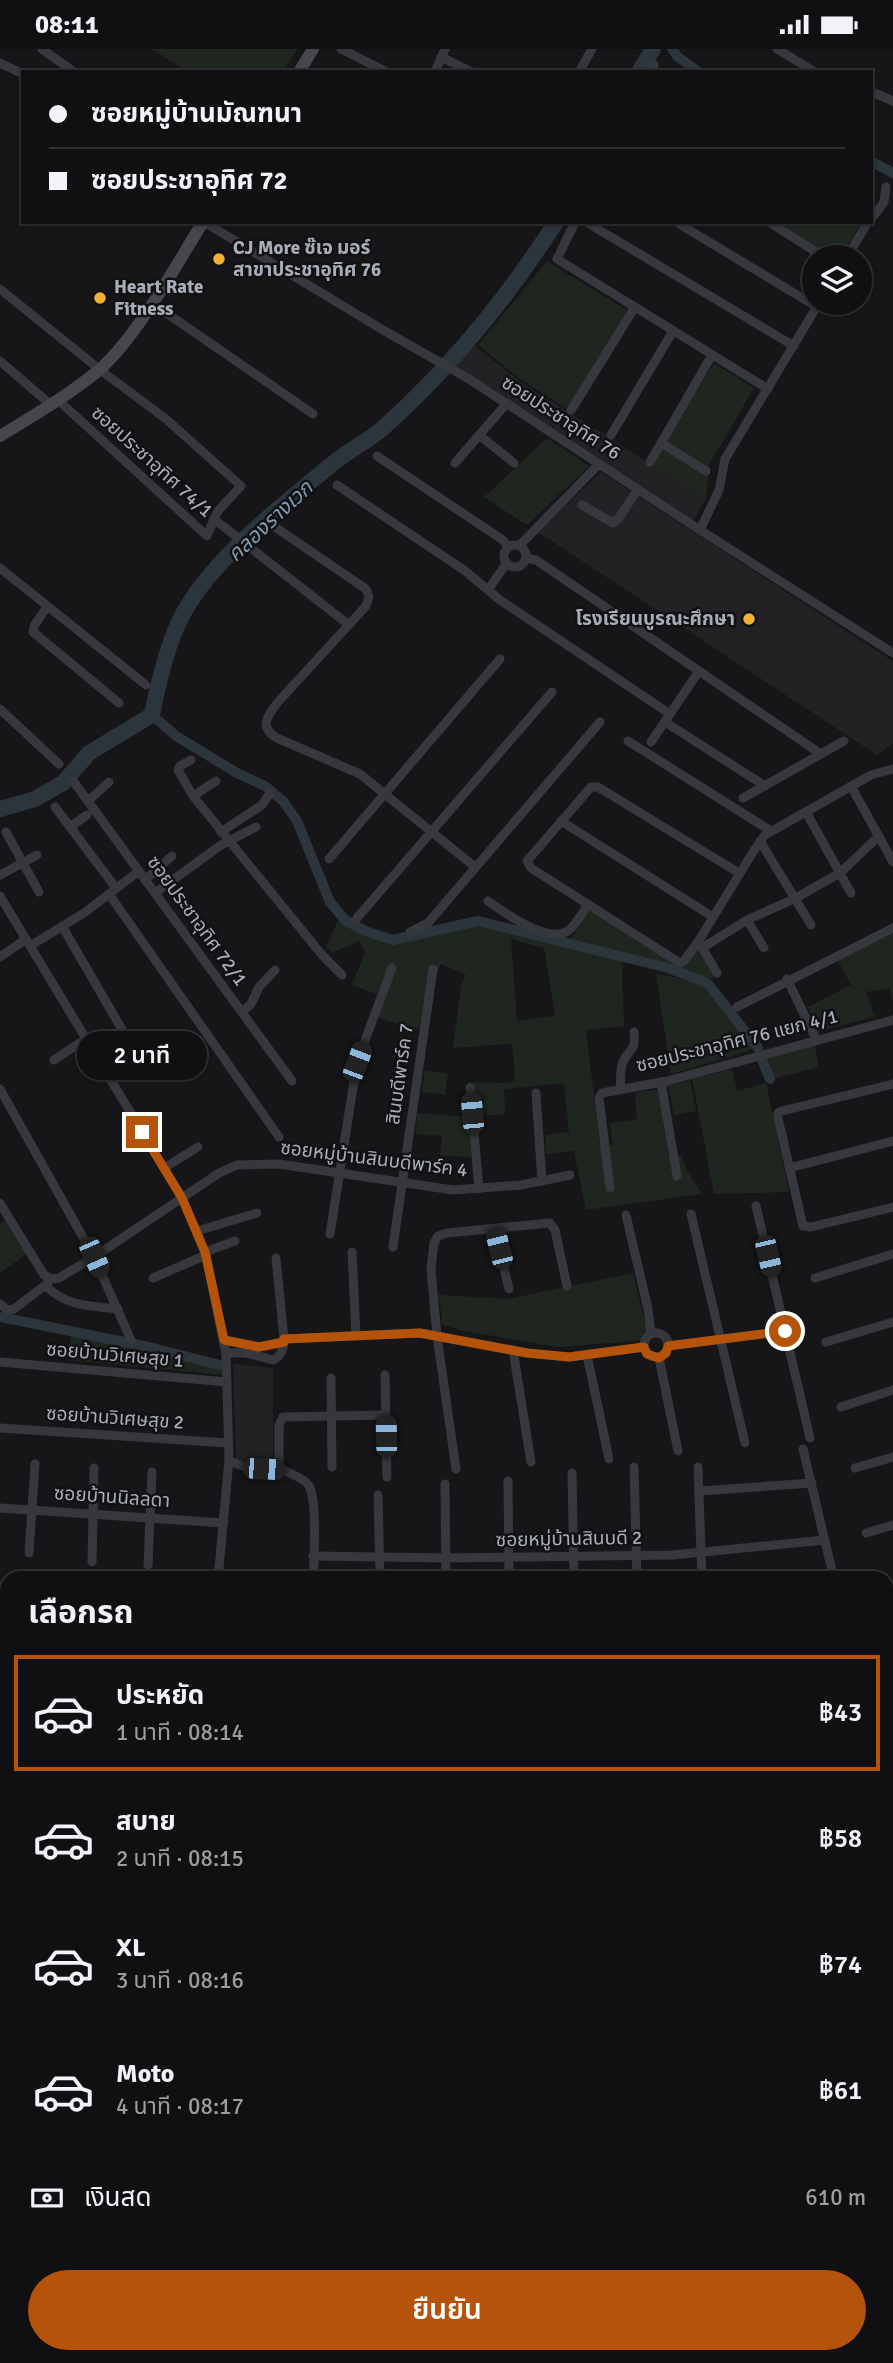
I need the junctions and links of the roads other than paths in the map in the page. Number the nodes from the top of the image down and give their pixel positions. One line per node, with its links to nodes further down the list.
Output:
1 (42, 49): 8 (street)
2 (313, 49): 9 (main road)
3 (341, 49): 10 (street)
4 (592, 49): 13 (street)
5 (777, 49): 14 (street)
6 (443, 53): 11 (street); 12 (street)
7 (0, 63): 15 (street)
8 (71, 70)
9 (300, 70)
10 (383, 70)
11 (436, 70)
12 (469, 70)
13 (580, 70)
14 (811, 70)
15 (21, 73)
16 (873, 92): 17 (street)
17 (893, 101)
18 (886, 187): 19 (street)
19 (873, 216)
20 (202, 224): 31 (main road)
21 (206, 224): 41 (street, ซอยประชาอุทิศ 76)
22 (574, 224): 32 (street)
23 (589, 224): 35 (street)
24 (679, 224): 30 (street)
25 (772, 224): 27 (street)
26 (868, 224): 28 (street)
27 (805, 245)
28 (854, 245)
29 (0, 289): 38 (street)
30 (802, 296)
31 (152, 303): 38 (main road); 43 (street)
32 (635, 307): 34 (street); 42 (street)
33 (812, 315): 35 (street)
34 (673, 331): 36 (street); 45 (street)
35 (794, 347): 39 (street)
36 (712, 355): 39 (street); 47 (street)
37 (0, 361): 40 (street)
38 (99, 369): 40 (main road); 57 (street)
39 (768, 389): 59 (street)
40 (55, 402): 46 (main road); 57 (street, ซอยประชาอุทิศ 74/1)
41 (507, 403): 44 (street); 52 (street, ซอยประชาอุทิศ 76)
42 (571, 410)
43 (313, 414)
44 (480, 435): 50 (street); 51 (street)
45 (611, 435)
46 (0, 436)
47 (661, 443): 49 (street); 53 (street)
48 (377, 456): 61 (street)
49 (650, 462)
50 (455, 463)
51 (514, 463)
52 (599, 464): 55 (street, ซอยประชาอุทิศ 76); 60 (street)
53 (706, 471)
54 (337, 485): 65 (street)
55 (638, 489): 56 (street); 59 (street, ซอยประชาอุทิศ 76)
56 (582, 505)
57 (214, 519): 67 (street, ซอยประชาอุทิศ 74/1)
58 (275, 527): 67 (street)
59 (700, 530): 68 (street, ซอยประชาอุทิศ 76)
60 (519, 546): 61 (street); 62 (street)
61 (508, 547): 63 (street)
62 (526, 558): 63 (street); 70 (street)
63 (506, 564): 65 (street)
64 (0, 568): 66 (street)
65 (488, 590): 75 (street)
66 (47, 607): 71 (street); 73 (street)
67 (349, 625): 90 (street)
68 (893, 653)
69 (500, 659): 90 (street)
70 (699, 671): 75 (street); 80 (street)
71 (146, 685)
72 (552, 692): 100 (street)
73 (118, 703)
74 (0, 709): 82 (street)
75 (667, 718): 78 (street); 87 (street)
76 (600, 722): 112 (street)
77 (628, 741): 101 (street)
78 (651, 741)
79 (844, 741): 80 (street)
80 (821, 754): 87 (street)
81 (191, 760): 91 (street)
82 (59, 764)
83 (893, 769): 88 (street)
84 (216, 781): 91 (street)
85 (74, 782): 93 (street, ซอยประชาอุทิศ 72/1)
86 (109, 782): 93 (street)
87 (765, 786): 92 (street)
88 (851, 786): 95 (street); 104 (street)
89 (270, 793): 103 (street)
90 (386, 795): 100 (street); 109 (street)
91 (193, 796): 103 (street)
92 (743, 798)
93 (88, 800): 113 (street, ซอยประชาอุทิศ 72/1)
94 (55, 807): 98 (street)
95 (806, 812): 101 (street); 115 (street)
96 (87, 814): 98 (street)
97 (561, 821): 114 (street); 125 (street); 126 (street)
98 (70, 827): 118 (street)
99 (256, 827): 105 (street)
100 (431, 831): 112 (street); 127 (street)
101 (771, 831): 106 (street)
102 (6, 832): 111 (street)
103 (221, 832): 105 (street)
104 (878, 836): 110 (street); 115 (street)
105 (229, 841): 120 (street); 141 (street)
106 (760, 841): 114 (street); 123 (street)
107 (37, 855): 111 (street)
108 (172, 856): 117 (street)
109 (329, 859)
110 (893, 862)
111 (23, 863): 116 (street); 119 (street)
112 (475, 867): 132 (street)
113 (139, 871): 117 (street, ซอยประชาอุทิศ 72/1); 118 (street)
114 (739, 873): 126 (street)
115 (840, 873): 121 (street); 123 (street)
116 (0, 875)
117 (145, 880): 120 (street, ซอยประชาอุทิศ 72/1)
118 (112, 891): 130 (street); 158 (street)
119 (39, 892)
120 (155, 893): 144 (street, ซอยประชาอุทิศ 72/1)
121 (851, 893)
122 (0, 896): 133 (street)
123 (794, 899): 128 (street); 129 (street)
124 (488, 901): 125 (street)
125 (588, 904): 134 (street)
126 (713, 917): 134 (street)
127 (356, 918)
128 (747, 920): 134 (street); 135 (street)
129 (811, 925)
130 (62, 926): 133 (street); 147 (street)
131 (893, 928): 142 (street)
132 (410, 932)
133 (28, 942): 136 (street); 148 (street)
134 (700, 945): 140 (street)
135 (764, 948)
136 (0, 957)
137 (392, 968): 163 (street)
138 (433, 969): 167 (street, สินบดีพาร์ค 7)
139 (275, 970): 144 (street)
140 (717, 973)
141 (342, 975)
142 (787, 979): 143 (street); 149 (street)
143 (737, 1007)
144 (242, 1012): 151 (street, ซอยประชาอุทิศ 72/1)
145 (893, 1020): 149 (street, ซอยประชาอุทิศ 76 แยก 4/1)
146 (634, 1032): 155 (street)
147 (124, 1033)
148 (87, 1038): 150 (street); 161 (street)
149 (816, 1039): 152 (street, ซอยประชาอุทิศ 76 แยก 4/1)
150 (54, 1060)
151 (292, 1081)
152 (661, 1082): 155 (street, ซอยประชาอุทิศ 76 แยก 4/1); 165 (street)
153 (893, 1084): 162 (street)
154 (470, 1088): 169 (street)
155 (621, 1088): 168 (street, ซอยประชาอุทิศ 76 แยก 4/1)
156 (0, 1089): 185 (street)
157 (536, 1093): 166 (street)
158 (279, 1137)
159 (893, 1141): 162 (street)
160 (198, 1147): 161 (street)
161 (164, 1168): 170 (street)
162 (789, 1168): 173 (street)
163 (339, 1172): 167 (street, ซอยหมู่บ้านสินบดีพาร์ค 4); 170 (street, ซอยหมู่บ้านสินบดีพาร์ค 4); 179 (street)
164 (570, 1175): 166 (street, ซอยหมู่บ้านสินบดีพาร์ค 4)
165 (677, 1176)
166 (542, 1181): 169 (street, ซอยหมู่บ้านสินบดีพาร์ค 4)
167 (403, 1184): 169 (street, ซอยหมู่บ้านสินบดีพาร์ค 4); 181 (street, สินบดีพาร์ค 7)
168 (610, 1188)
169 (479, 1189)
170 (182, 1198): 178 (street); 185 (street, ซอยหมู่บ้านสินบดีพาร์ค 4)
171 (0, 1203): 189 (street)
172 (756, 1206): 195 (street)
173 (893, 1207)
174 (257, 1213): 178 (street)
175 (691, 1214): 202 (street)
176 (626, 1215): 196 (street)
177 (494, 1228): 190 (street); 191 (street); 198 (street)
178 (197, 1231): 183 (street)
179 (330, 1234)
180 (235, 1241): 183 (street)
181 (393, 1247)
182 (352, 1252): 197 (street)
183 (205, 1253): 187 (street); 200 (street)
184 (893, 1254): 188 (street)
185 (94, 1257): 189 (street, ซอยหมู่บ้านสินบดีพาร์ค 4); 193 (street)
186 (276, 1258): 201 (street)
187 (153, 1278)
188 (815, 1279)
189 (48, 1282): 192 (street, ซอยหมู่บ้านสินบดีพาร์ค 4); 193 (street)
190 (567, 1286)
191 (509, 1289)
192 (0, 1304)
193 (118, 1309): 199 (street)
194 (893, 1322): 203 (street)
195 (785, 1331): 202 (street); 219 (street)
196 (651, 1334): 204 (street); 205 (street)
197 (356, 1335): 198 (street); 201 (street)
198 (437, 1336): 206 (street); 234 (street)
199 (131, 1340)
200 (224, 1340): 201 (street); 207 (street)
201 (284, 1340): 207 (street)
202 (719, 1340): 204 (street); 221 (street)
203 (826, 1342)
204 (668, 1346): 209 (street)
205 (644, 1347): 208 (street); 209 (street)
206 (513, 1350): 208 (street); 227 (street)
207 (226, 1354): 213 (street)
208 (587, 1355): 225 (street)
209 (659, 1358): 223 (street)
210 (0, 1362): 213 (street, ซอยบ้านวิเศษสุข 1)
211 (385, 1375): 216 (street)
212 (331, 1378): 217 (street)
213 (227, 1382): 220 (street)
214 (893, 1390): 215 (street)
215 (841, 1406)
216 (385, 1415): 217 (street); 238 (street)
217 (331, 1416): 229 (street); 235 (street)
218 (0, 1428): 220 (street, ซอยบ้านวิเศษสุข 2)
219 (810, 1437)
220 (228, 1443): 226 (street)
221 (745, 1443)
222 (803, 1450): 240 (street)
223 (678, 1451)
224 (893, 1457): 233 (street)
225 (609, 1459)
226 (229, 1460): 235 (street); 248 (street)
227 (531, 1462)
228 (35, 1464): 245 (street)
229 (332, 1467)
230 (698, 1467): 242 (street)
231 (94, 1468): 246 (street)
232 (634, 1468): 254 (street)
233 (855, 1468)
234 (456, 1469)
235 (279, 1470): 255 (street)
236 (152, 1472): 247 (street)
237 (572, 1473): 256 (street)
238 (387, 1478)
239 (508, 1481): 257 (street)
240 (812, 1483): 242 (street); 251 (street)
241 (445, 1484): 259 (street)
242 (699, 1491): 252 (street)
243 (378, 1495): 258 (street)
244 (0, 1508): 245 (street, ซอยบ้านนิลลดา)
245 (31, 1510): 246 (street, ซอยบ้านนิลลดา); 253 (street)
246 (92, 1513): 247 (street, ซอยบ้านนิลลดา); 260 (street)
247 (150, 1517): 248 (street, ซอยบ้านนิลลดา); 261 (street)
248 (223, 1523): 262 (street)
249 (893, 1525): 250 (street)
250 (866, 1533)
251 (825, 1540): 252 (street, ซอยหมู่บ้านสินบดี 2); 270 (street)
252 (702, 1551): 254 (street, ซอยหมู่บ้านสินบดี 2); 269 (street)
253 (29, 1553)
254 (637, 1555): 256 (street, ซอยหมู่บ้านสินบดี 2); 268 (street)
255 (313, 1556): 258 (street, ซอยหมู่บ้านสินบดี 2); 263 (street)
256 (574, 1556): 257 (street, ซอยหมู่บ้านสินบดี 2); 267 (street)
257 (508, 1557): 259 (street, ซอยหมู่บ้านสินบดี 2); 266 (street)
258 (379, 1558): 259 (street, ซอยหมู่บ้านสินบดี 2); 264 (street)
259 (445, 1558): 265 (street)
260 (92, 1562)
261 (148, 1565)
262 (219, 1569)
263 (314, 1571)
264 (380, 1571)
265 (446, 1571)
266 (509, 1571)
267 (573, 1571)
268 (637, 1571)
269 (702, 1571)
270 (832, 1571)

